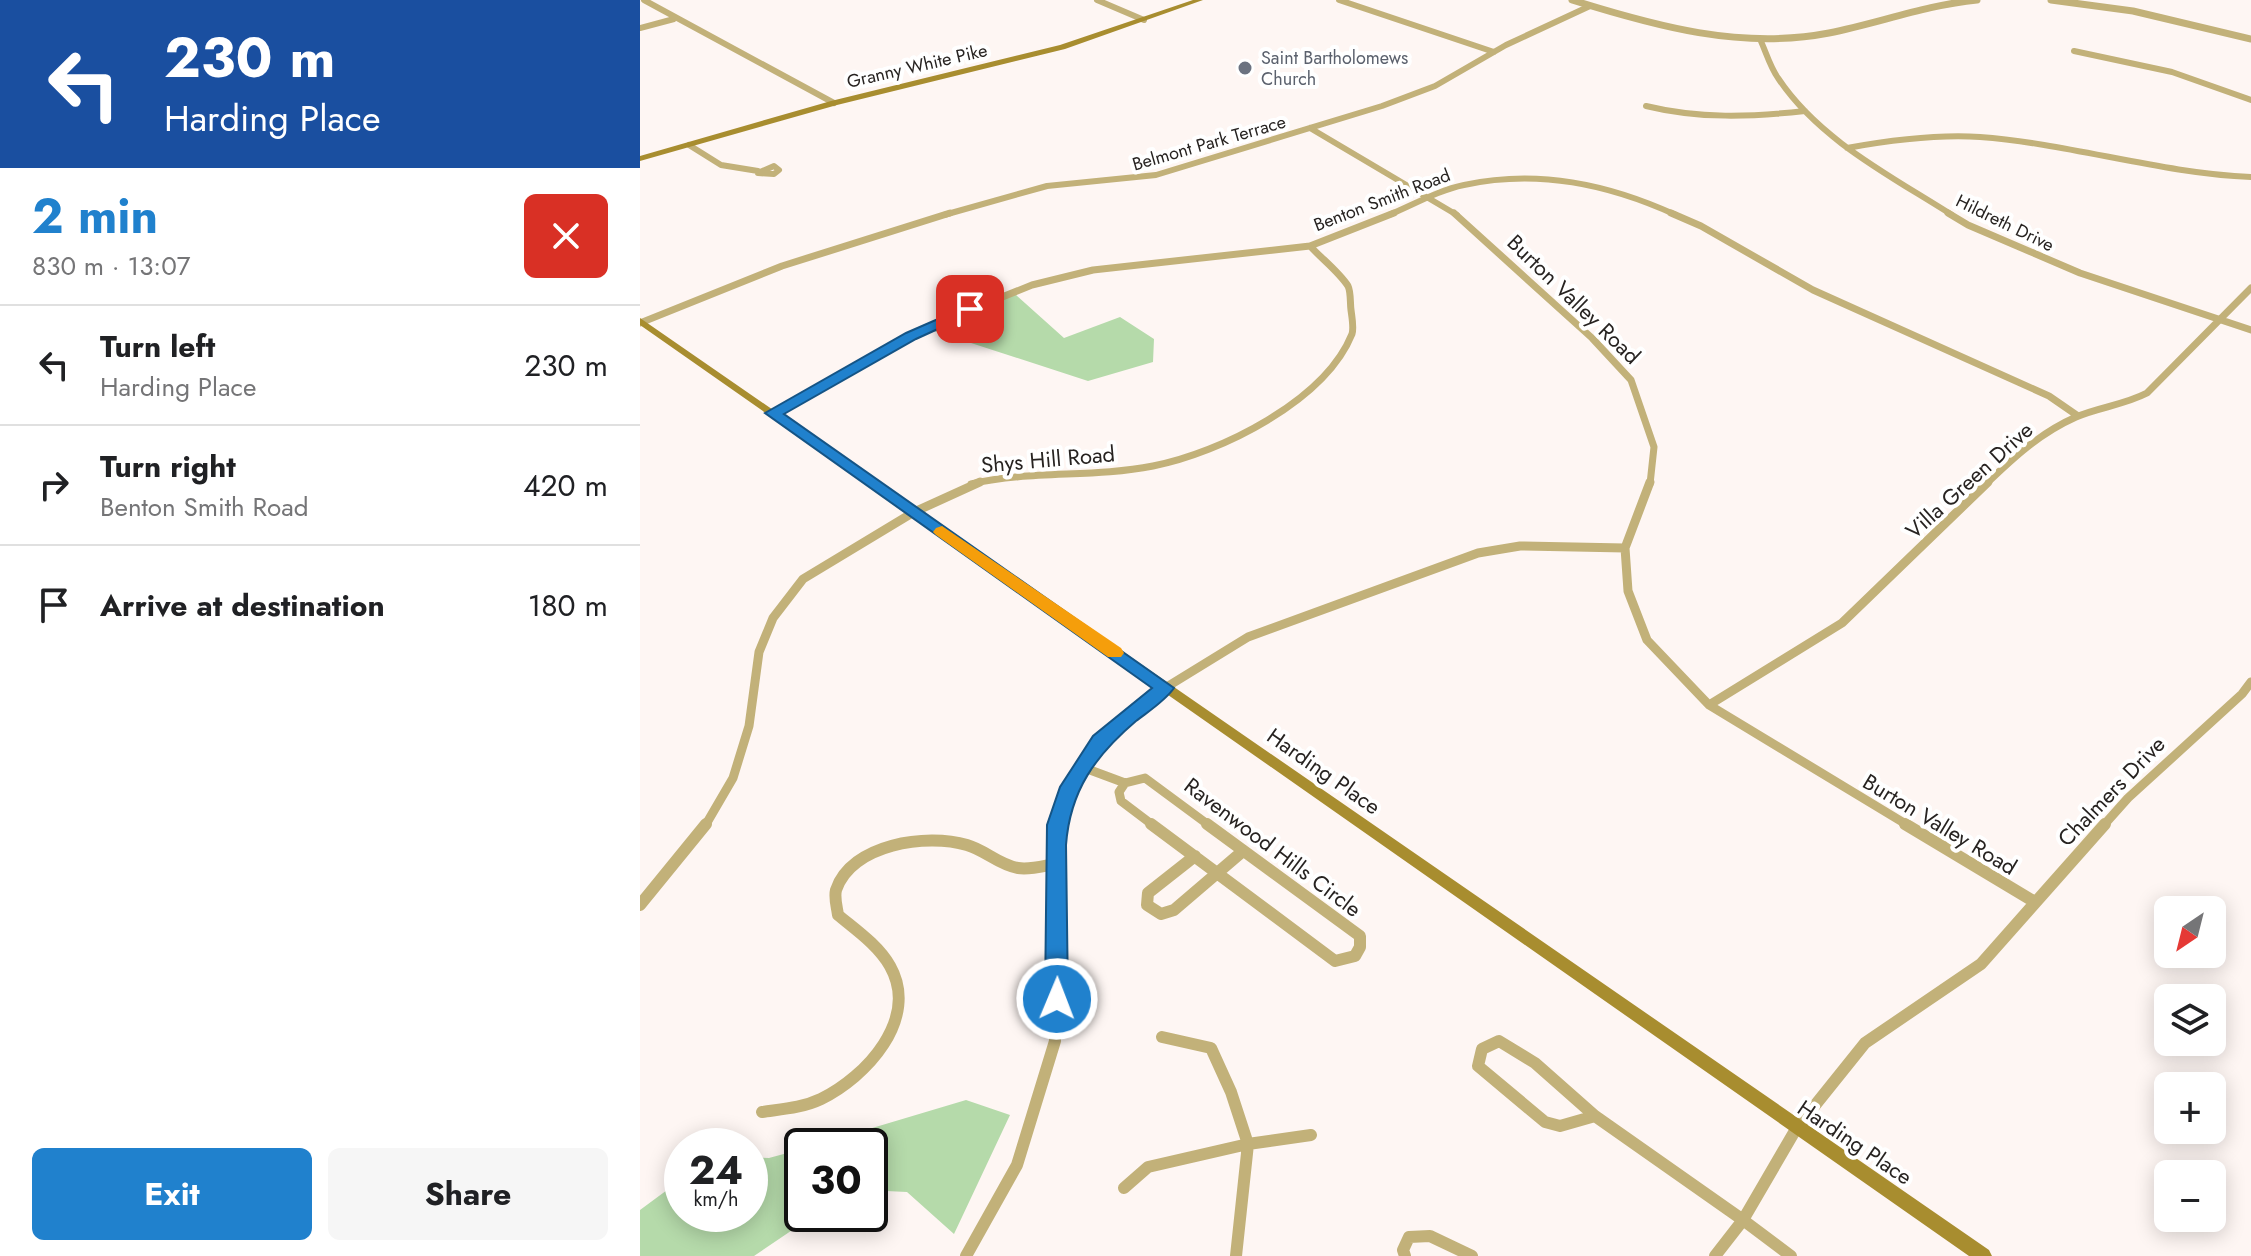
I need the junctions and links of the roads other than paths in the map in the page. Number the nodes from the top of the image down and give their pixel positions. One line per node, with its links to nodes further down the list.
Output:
1 (644, 0): 10 (street)
2 (1097, 0): 11 (street)
3 (1200, 0): 11 (main road, Granny White Pike)
4 (1339, 0): 16 (street)
5 (1572, 0): 9 (street)
6 (1971, 0): 7 (street); 13 (street)
7 (1977, 0)
8 (2051, 0): 14 (street)
9 (1590, 6): 13 (street); 16 (street, Belmont Park Terrace)
10 (674, 19): 12 (street); 18 (street)
11 (1144, 20): 18 (main road, Granny White Pike)
12 (640, 28)
13 (1760, 39): 20 (street, Hildreth Drive)
14 (2251, 39)
15 (2074, 51): 17 (street)
16 (1494, 52): 21 (street, Belmont Park Terrace)
17 (2251, 100)
18 (834, 103): 22 (main road, Granny White Pike)
19 (1646, 106): 20 (street)
20 (1805, 111): 23 (street, Hildreth Drive)
21 (1310, 128): 27 (street, Burton Valley Road); 31 (street, Belmont Park Terrace)
22 (689, 145): 24 (main road, Granny White Pike); 25 (street)
23 (1847, 148): 26 (street); 30 (street, Hildreth Drive)
24 (640, 159)
25 (758, 171)
26 (2251, 177)
27 (1430, 197): 28 (street, Benton Smith Road); 34 (street, Benton Smith Road); 36 (street, Burton Valley Road)
28 (1310, 246): 33 (street, Benton Smith Road); 35 (street, Shys Hill Road)
29 (2251, 288): 30 (street, Villa Green Drive)
30 (2220, 319): 32 (street, Hildreth Drive); 34 (street, Villa Green Drive)
31 (641, 322): 33 (main road, Harding Place)
32 (2251, 330)
33 (773, 413): 35 (main road, Harding Place)
34 (2078, 416): 39 (street, Villa Green Drive)
35 (914, 512): 38 (main road, Harding Place); 47 (street, Shys Hill Road)
36 (1625, 548): 38 (street); 39 (street, Burton Valley Road)
37 (2251, 682): 46 (street, Chalmers Drive)
38 (1165, 688): 40 (street); 51 (main road, Harding Place)
39 (1709, 705): 46 (street, Burton Valley Road)
40 (1082, 767): 41 (street, Ravenwood Hills Circle); 44 (street)
41 (1125, 783): 42 (street, Ravenwood Hills Circle); 43 (street, Ravenwood Hills Circle)
42 (1243, 851): 45 (street); 45 (street, Ravenwood Hills Circle)
43 (1195, 856): 45 (street, Ravenwood Hills Circle); 45 (street)
44 (1055, 864): 49 (street); 56 (street)
45 (1217, 873)
46 (2035, 902): 51 (street, Chalmers Drive)
47 (640, 905)
48 (1162, 1037): 53 (street)
49 (762, 1112)
50 (1595, 1116): 50 (street); 55 (street)
51 (1796, 1129): 55 (street, Chalmers Drive); 62 (main road, Harding Place)
52 (1311, 1135): 53 (street)
53 (1248, 1144): 54 (street); 57 (street)
54 (1124, 1188)
55 (1743, 1220): 60 (street, Chalmers Drive); 61 (street)
56 (966, 1256)
57 (1236, 1256)
58 (1405, 1256): 59 (street)
59 (1472, 1256)
60 (1715, 1256)
61 (1791, 1256)
62 (1983, 1256)

